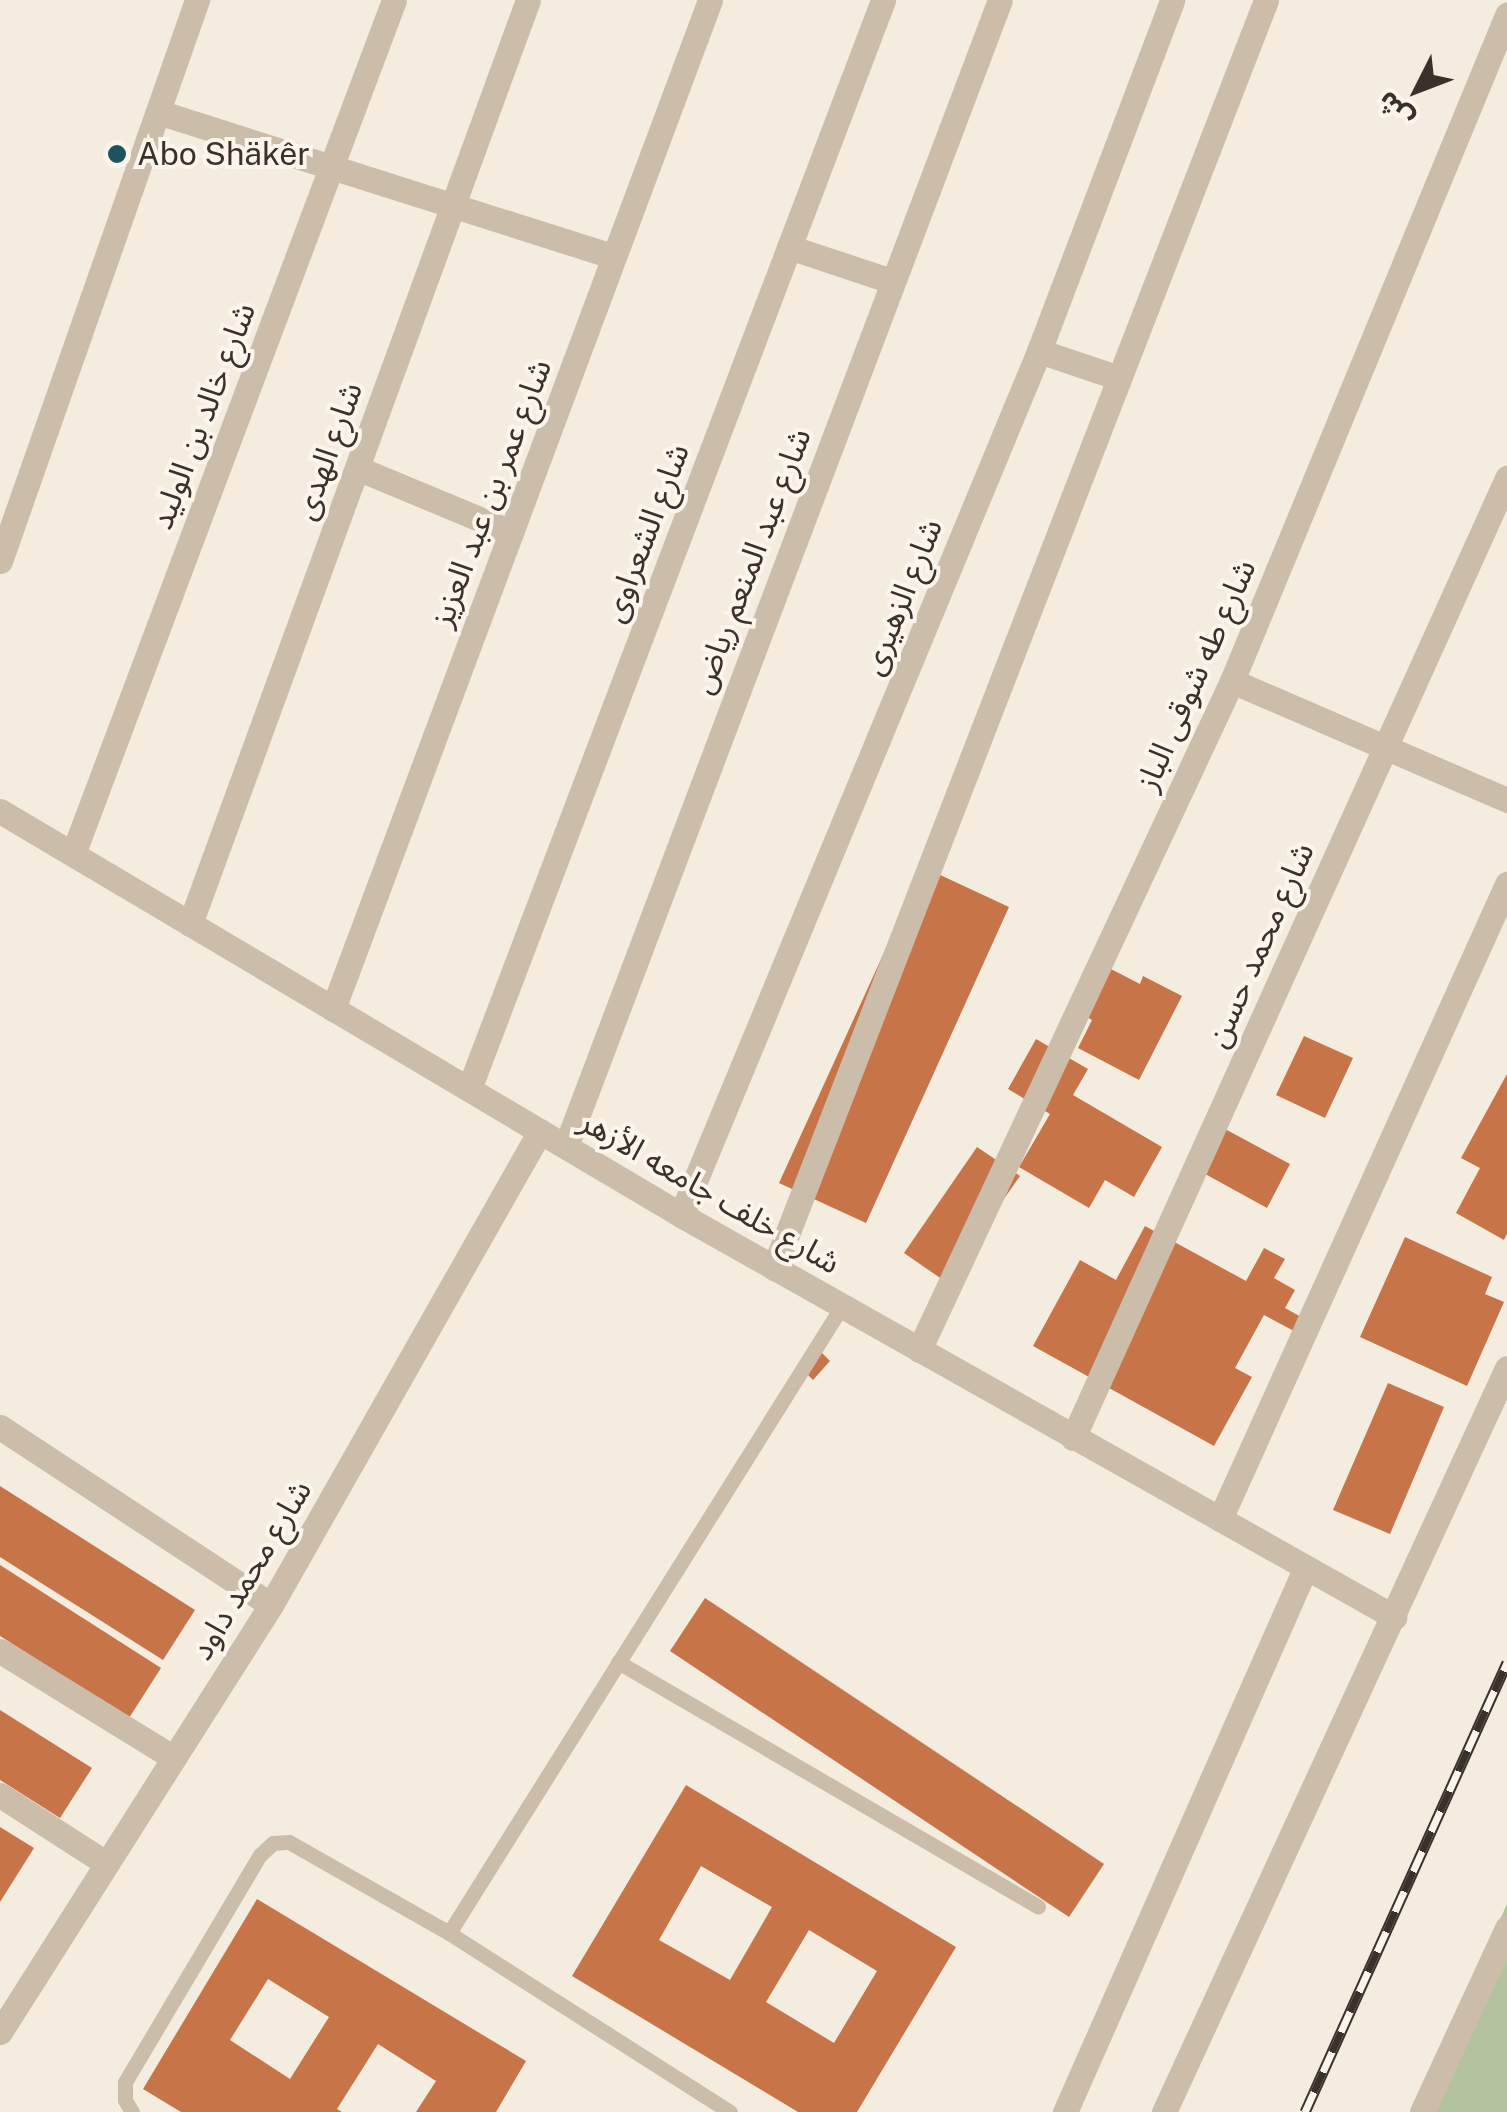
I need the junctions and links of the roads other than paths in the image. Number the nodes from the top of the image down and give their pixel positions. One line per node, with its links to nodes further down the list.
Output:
1 (197, 0): 10 (street)
2 (394, 0): 11 (street, شارع خالد بن الوليد)
3 (528, 0): 12 (street, شارع الهدى)
4 (710, 0): 14 (street, شارع عمر بن عبد العزيز)
5 (884, 0): 13 (street, شارع الشعراوى)
6 (1000, 0): 15 (street, شارع عبد المنعم رياض)
7 (1172, 0): 16 (street, شارع الزهيرى)
8 (1266, 0): 17 (street)
9 (1507, 15): 22 (street, شارع طه شوقى الباز)
10 (158, 112): 11 (street); 21 (street)
11 (331, 167): 12 (street); 26 (street, شارع خالد بن الوليد)
12 (453, 206): 14 (street); 18 (street, شارع الهدى)
13 (789, 247): 15 (street); 30 (street, شارع الشعراوى)
14 (614, 257): 20 (street, شارع عمر بن عبد العزيز)
15 (892, 280): 32 (street, شارع عبد المنعم رياض)
16 (1038, 351): 17 (street); 33 (street, شارع الزهيرى)
17 (1119, 378): 34 (street)
18 (357, 468): 20 (street); 28 (street, شارع الهدى)
19 (1507, 478): 23 (street, شارع محمد حسن)
20 (511, 532): 29 (street, شارع عمر بن عبد العزيز)
21 (0, 561)
22 (1232, 681): 23 (street); 36 (street, شارع طه شوقى الباز)
23 (1385, 746): 24 (street); 39 (street, شارع محمد حسن)
24 (1507, 800)
25 (0, 812): 26 (street, شارع خلف جامعه الأزهر)
26 (73, 854): 28 (street, شارع خلف جامعه الأزهر)
27 (1507, 884): 40 (street)
28 (190, 924): 29 (street, شارع خلف جامعه الأزهر)
29 (333, 1009): 30 (street, شارع خلف جامعه الأزهر)
30 (470, 1089): 31 (street, شارع خلف جامعه الأزهر)
31 (540, 1131): 32 (street, شارع خلف جامعه الأزهر); 42 (street, شارع محمد داود)
32 (566, 1146): 33 (street, شارع خلف جامعه الأزهر)
33 (682, 1215): 34 (street, شارع خلف جامعه الأزهر)
34 (774, 1268): 35 (street, شارع خلف جامعه الأزهر)
35 (842, 1306): 36 (street, شارع خلف جامعه الأزهر); 45 (lane)
36 (919, 1350): 39 (street, شارع خلف جامعه الأزهر)
37 (1507, 1368): 43 (street)
38 (0, 1427): 42 (street)
39 (1073, 1438): 40 (street, شارع خلف جامعه الأزهر)
40 (1220, 1518): 41 (street, شارع خلف جامعه الأزهر)
41 (1305, 1569): 43 (street, شارع خلف جامعه الأزهر); 55 (street)
42 (271, 1605): 46 (street, شارع محمد داود)
43 (1394, 1617): 56 (street)
44 (0, 1651): 46 (street)
45 (618, 1662): 49 (lane); 51 (lane)
46 (174, 1758): 48 (street, شارع محمد داود)
47 (0, 1796): 48 (street)
48 (107, 1864): 52 (street, شارع محمد داود)
49 (1038, 1906)
50 (1507, 1928): 57 (street)
51 (449, 1933): 53 (lane); 54 (lane)
52 (4, 2019)
53 (132, 2112)
54 (730, 2112)
55 (1064, 2112)
56 (1164, 2112)
57 (1422, 2112)

